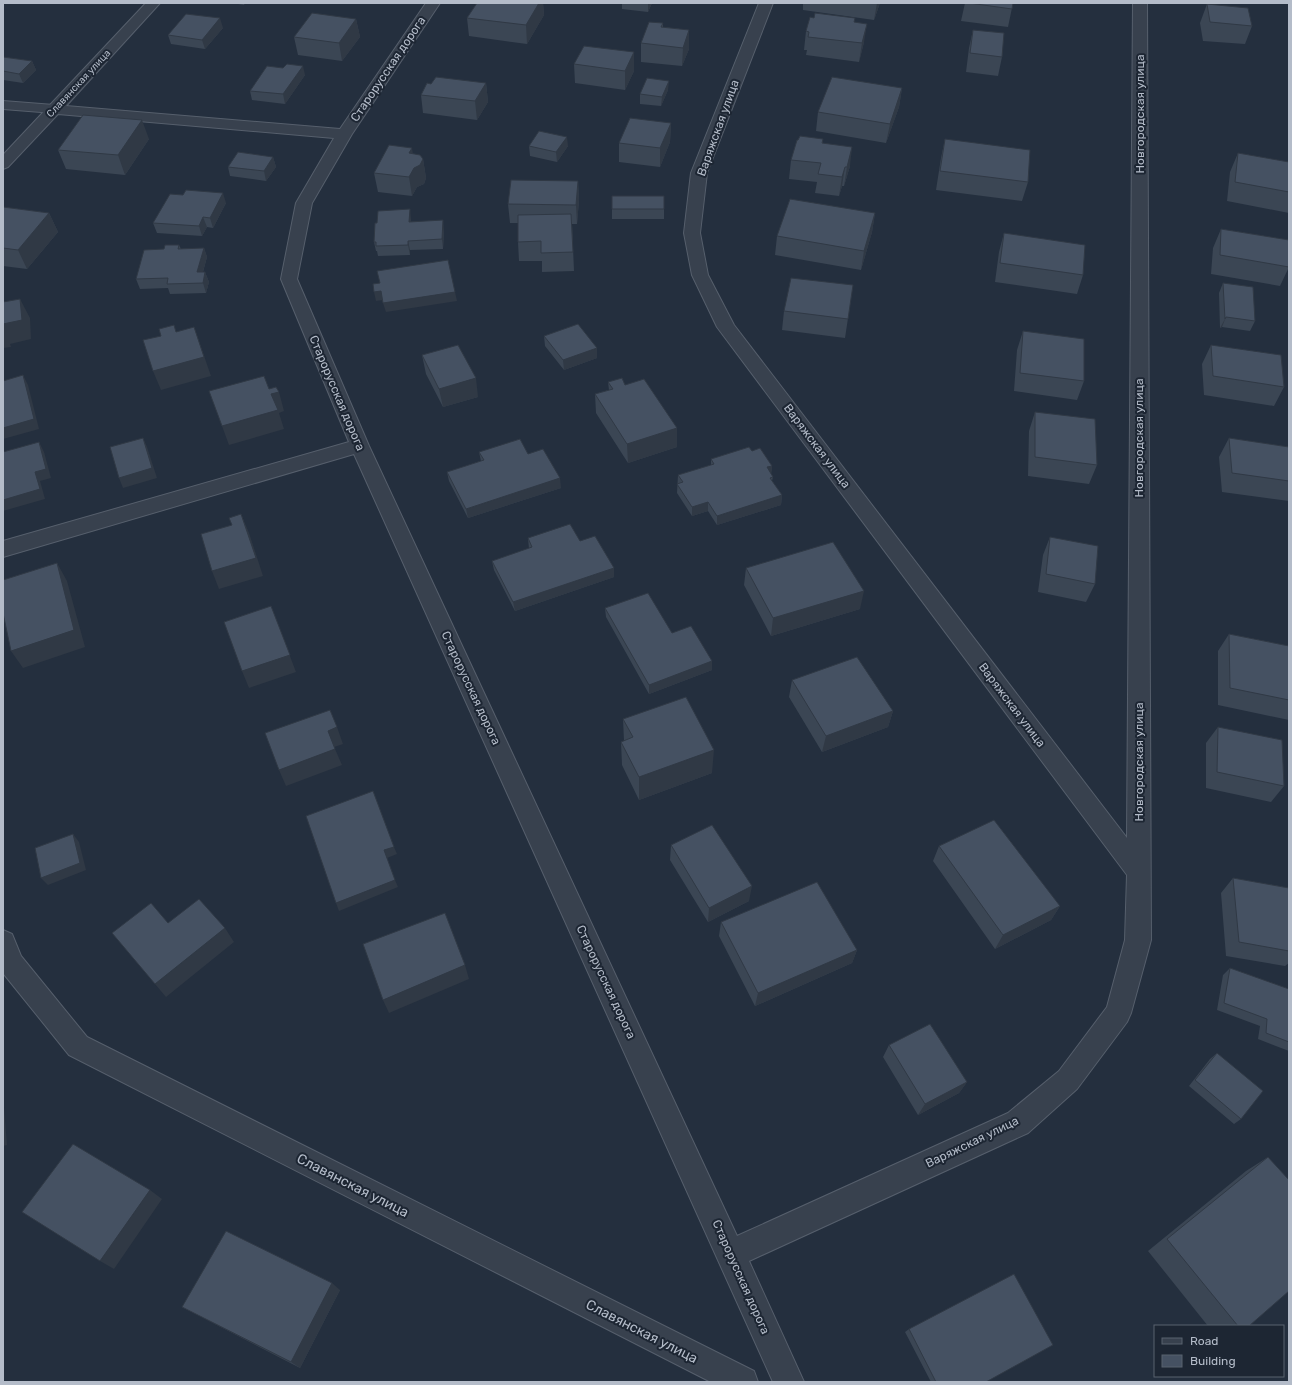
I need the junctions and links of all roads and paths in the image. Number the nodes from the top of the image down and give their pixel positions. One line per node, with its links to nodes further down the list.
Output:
1 (153, 3): 6 (street, Славянская улица)
2 (433, 3): 7 (street, Старорусская дорога)
3 (766, 3): 11 (street, Варяжская улица)
4 (1140, 3): 11 (street, Новгородская улица)
5 (3, 105): 6 (lane)
6 (54, 109): 7 (street); 8 (street, Славянская улица)
7 (344, 134): 9 (street, Старорусская дорога)
8 (3, 164)
9 (360, 446): 10 (street); 13 (street, Старорусская дорога)
10 (3, 549)
11 (1139, 872): 13 (street, Варяжская улица)
12 (3, 942): 14 (street, Славянская улица)
13 (731, 1254): 15 (street, Старорусская дорога)
14 (743, 1382)
15 (789, 1382)

